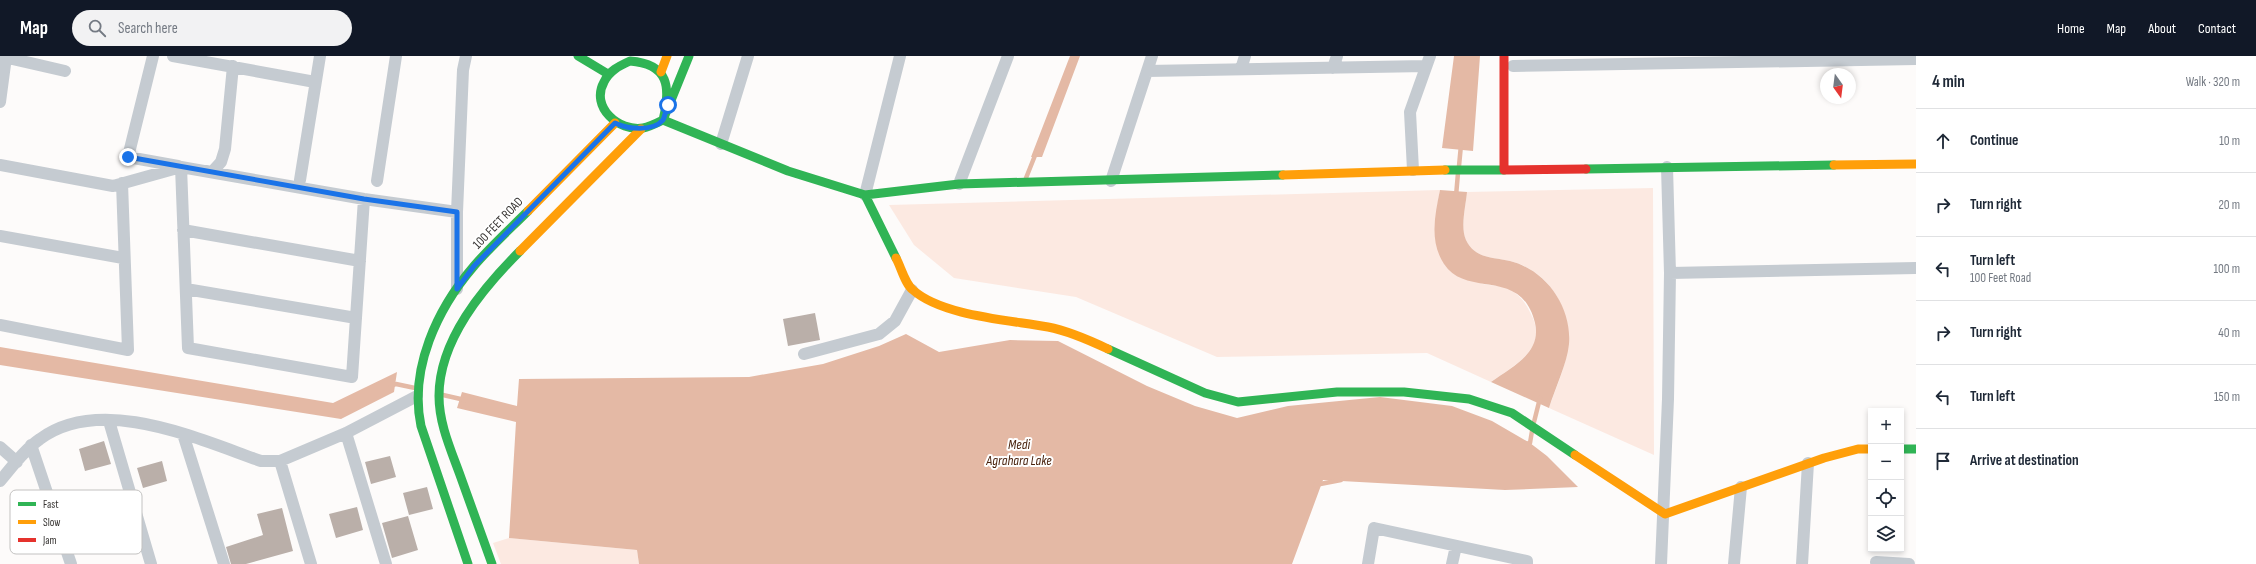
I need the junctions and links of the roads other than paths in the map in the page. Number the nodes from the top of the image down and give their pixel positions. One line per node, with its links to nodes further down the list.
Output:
1 (153, 56): 39 (street)
2 (173, 56): 23 (street)
3 (320, 56): 31 (street)
4 (396, 56): 45 (street)
5 (466, 56): 50 (street)
6 (578, 56): 30 (street)
7 (667, 56): 29 (street)
8 (689, 56): 33 (street)
9 (748, 56): 36 (street)
10 (900, 56): 48 (street)
11 (1008, 56): 47 (street)
12 (1152, 56): 28 (street)
13 (1245, 56): 26 (street)
14 (1337, 56): 25 (street)
15 (1504, 56): 42 (street)
16 (3, 57): 27 (street); 32 (street)
17 (1792, 58): 18 (street); 19 (street)
18 (1870, 58): 20 (street)
19 (1719, 59): 21 (street)
20 (1916, 59)
21 (1642, 60): 24 (street)
22 (1428, 61): 25 (street); 41 (street)
23 (233, 66): 31 (street); 39 (street)
24 (1513, 66)
25 (1333, 68): 26 (street)
26 (1241, 69): 28 (street)
27 (65, 71)
28 (1147, 71): 44 (street)
29 (660, 72): 30 (street); 33 (street)
30 (608, 74): 34 (street)
31 (315, 82): 43 (street)
32 (0, 102)
33 (663, 120): 35 (street); 36 (street)
34 (615, 123): 35 (street); 58 (street, 100 FEET ROAD)
35 (641, 129): 90 (street)
36 (721, 144): 48 (street)
37 (1916, 164): 40 (street)
38 (0, 165): 46 (street)
39 (181, 167): 46 (street); 49 (street); 51 (street)
40 (1667, 168): 42 (street); 56 (street)
41 (1418, 170): 42 (street); 44 (street)
42 (1504, 170)
43 (300, 180)
44 (1111, 180): 47 (street)
45 (377, 181)
46 (122, 183): 53 (street)
47 (959, 184): 48 (street)
48 (865, 195): 59 (street)
49 (364, 199): 50 (street); 54 (street)
50 (457, 212): 58 (street)
51 (184, 230): 54 (street); 57 (street)
52 (0, 236): 53 (street)
53 (123, 258): 61 (street)
54 (360, 261): 60 (street)
55 (1916, 268): 56 (street)
56 (1670, 273): 79 (street)
57 (186, 289): 60 (street); 60 (street)
58 (457, 289): 63 (street, 100 FEET ROAD)
59 (912, 290): 62 (street); 79 (street)
60 (356, 318)
61 (0, 325)
62 (804, 354)
63 (417, 396): 65 (street); 89 (street, 100 FEET ROAD)
64 (109, 421): 66 (street); 67 (street); 78 (street)
65 (346, 433): 73 (street); 88 (street)
66 (183, 434): 73 (street); 86 (street)
67 (31, 445): 72 (street); 77 (street)
68 (0, 448): 72 (street)
69 (1868, 449): 74 (street)
70 (1904, 449): 71 (street)
71 (1916, 449)
72 (17, 462): 75 (street)
73 (280, 462): 87 (street)
74 (1808, 463): 76 (street); 96 (street)
75 (0, 481)
76 (1741, 487): 79 (street); 95 (street)
77 (46, 490)
78 (129, 490)
79 (1665, 514): 94 (street)
80 (142, 533): 85 (street)
81 (1456, 546): 91 (street); 92 (street); 93 (street)
82 (68, 554): 84 (street)
83 (1876, 562): 97 (street)
84 (71, 564)
85 (151, 564)
86 (224, 564)
87 (311, 564)
88 (386, 564)
89 (468, 564)
90 (492, 564)
91 (1368, 564)
92 (1452, 564)
93 (1527, 564)
94 (1661, 564)
95 (1734, 564)
96 (1802, 564)
97 (1909, 564)

